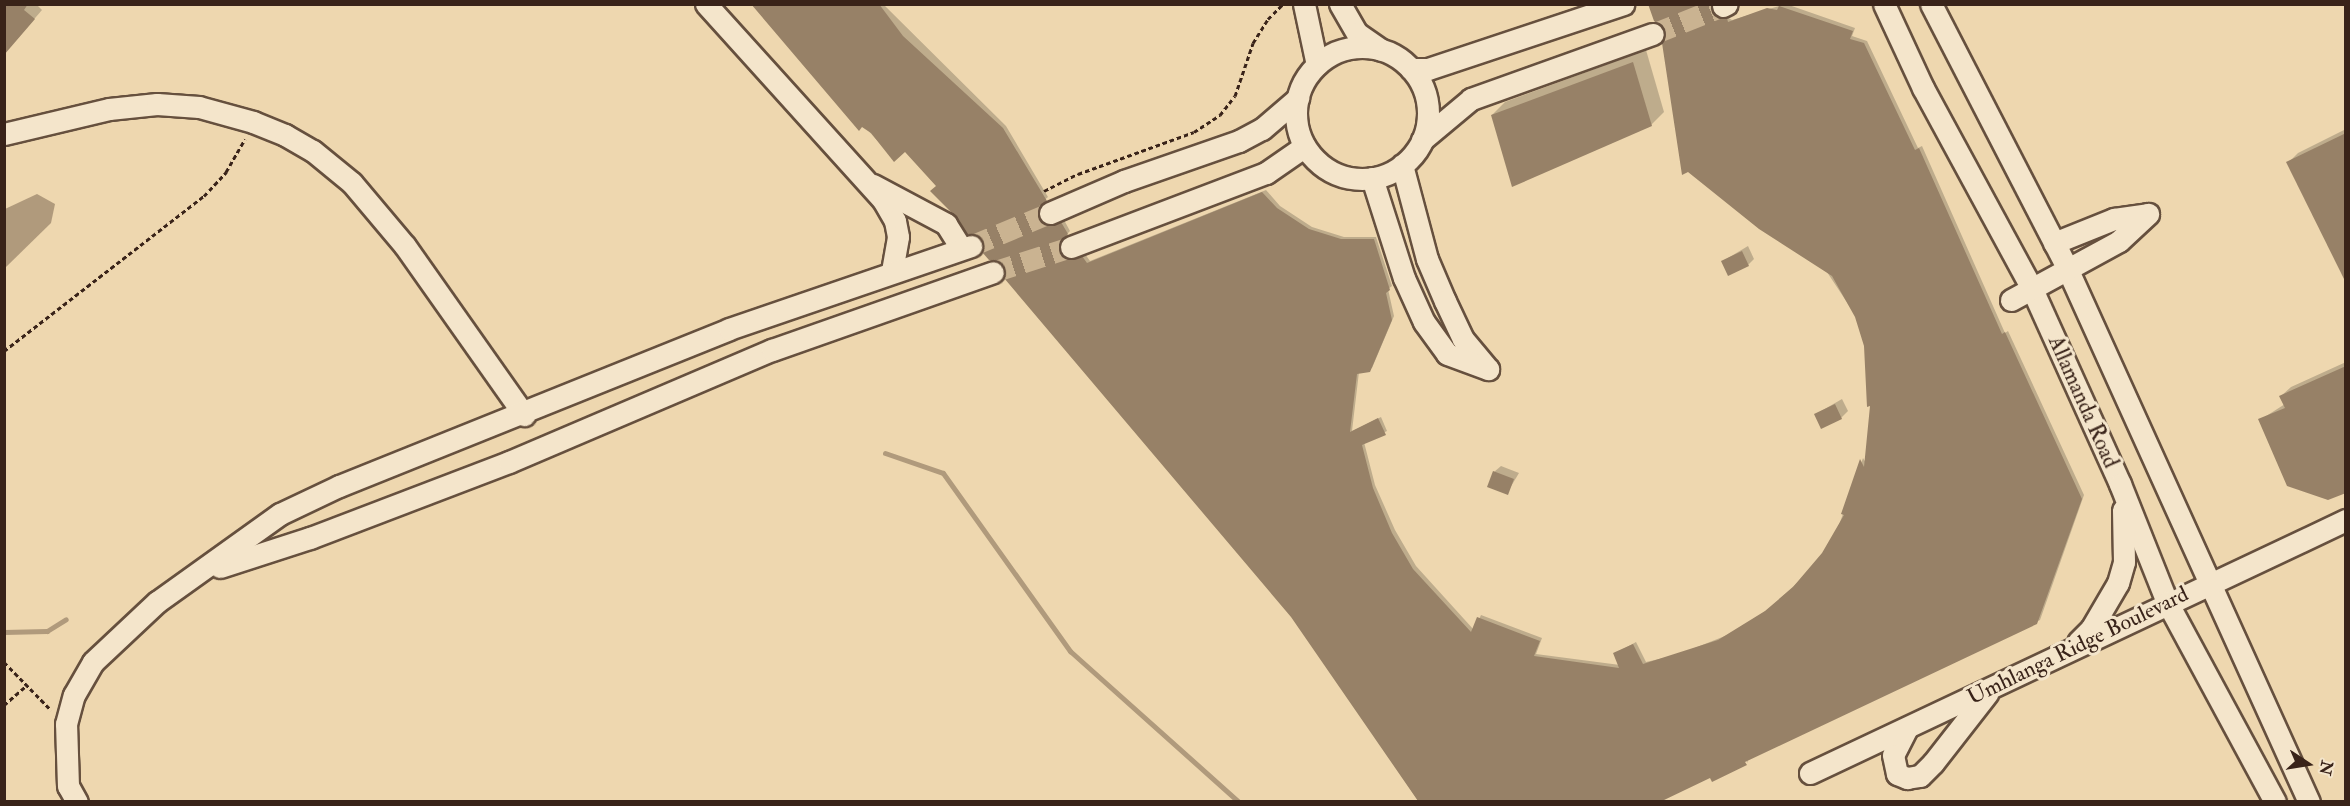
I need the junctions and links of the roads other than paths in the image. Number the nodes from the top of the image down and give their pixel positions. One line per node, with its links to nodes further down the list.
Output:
1 (706, 4): 19 (street)
2 (1304, 4): 11 (street)
3 (1340, 4): 10 (street)
4 (1623, 4): 12 (street)
5 (1884, 4): 26 (street, Allamanda Road)
6 (1931, 4): 9 (street, Allamanda Road)
7 (1941, 4): 9 (street)
8 (1653, 34): 15 (street)
9 (1950, 45): 21 (street, Allamanda Road)
10 (1382, 50): 11 (street); 12 (street)
11 (1317, 65): 13 (street)
12 (1411, 69): 15 (street)
13 (1298, 98): 16 (street); 20 (street)
14 (4, 134): 28 (street)
15 (1421, 141): 17 (street)
16 (1305, 146): 18 (street); 22 (street)
17 (1402, 165): 18 (street); 18 (street)
18 (1372, 178)
19 (864, 180): 24 (street); 24 (street)
20 (1050, 213)
21 (2054, 243): 23 (street, Allamanda Road); 23 (street)
22 (1071, 247)
23 (2067, 268): 26 (street); 32 (street, Allamanda Road)
24 (892, 270): 28 (street)
25 (993, 272): 31 (street)
26 (2032, 289): 27 (street); 29 (street, Allamanda Road)
27 (2011, 300)
28 (524, 415): 31 (street)
29 (2120, 484): 33 (street, Allamanda Road); 34 (street)
30 (2346, 520): 32 (street, Umhlanga Ridge Boulevard)
31 (200, 574): 38 (street)
32 (2209, 582): 33 (street, Umhlanga Ridge Boulevard); 40 (street, Allamanda Road)
33 (2167, 602): 34 (street, Umhlanga Ridge Boulevard); 39 (street, Allamanda Road)
34 (2071, 649): 35 (street, Umhlanga Ridge Boulevard)
35 (1989, 691): 36 (street, Umhlanga Ridge Boulevard); 36 (street)
36 (1907, 728): 37 (street, Umhlanga Ridge Boulevard)
37 (1810, 773)
38 (77, 801)
39 (2275, 801)
40 (2309, 801)

